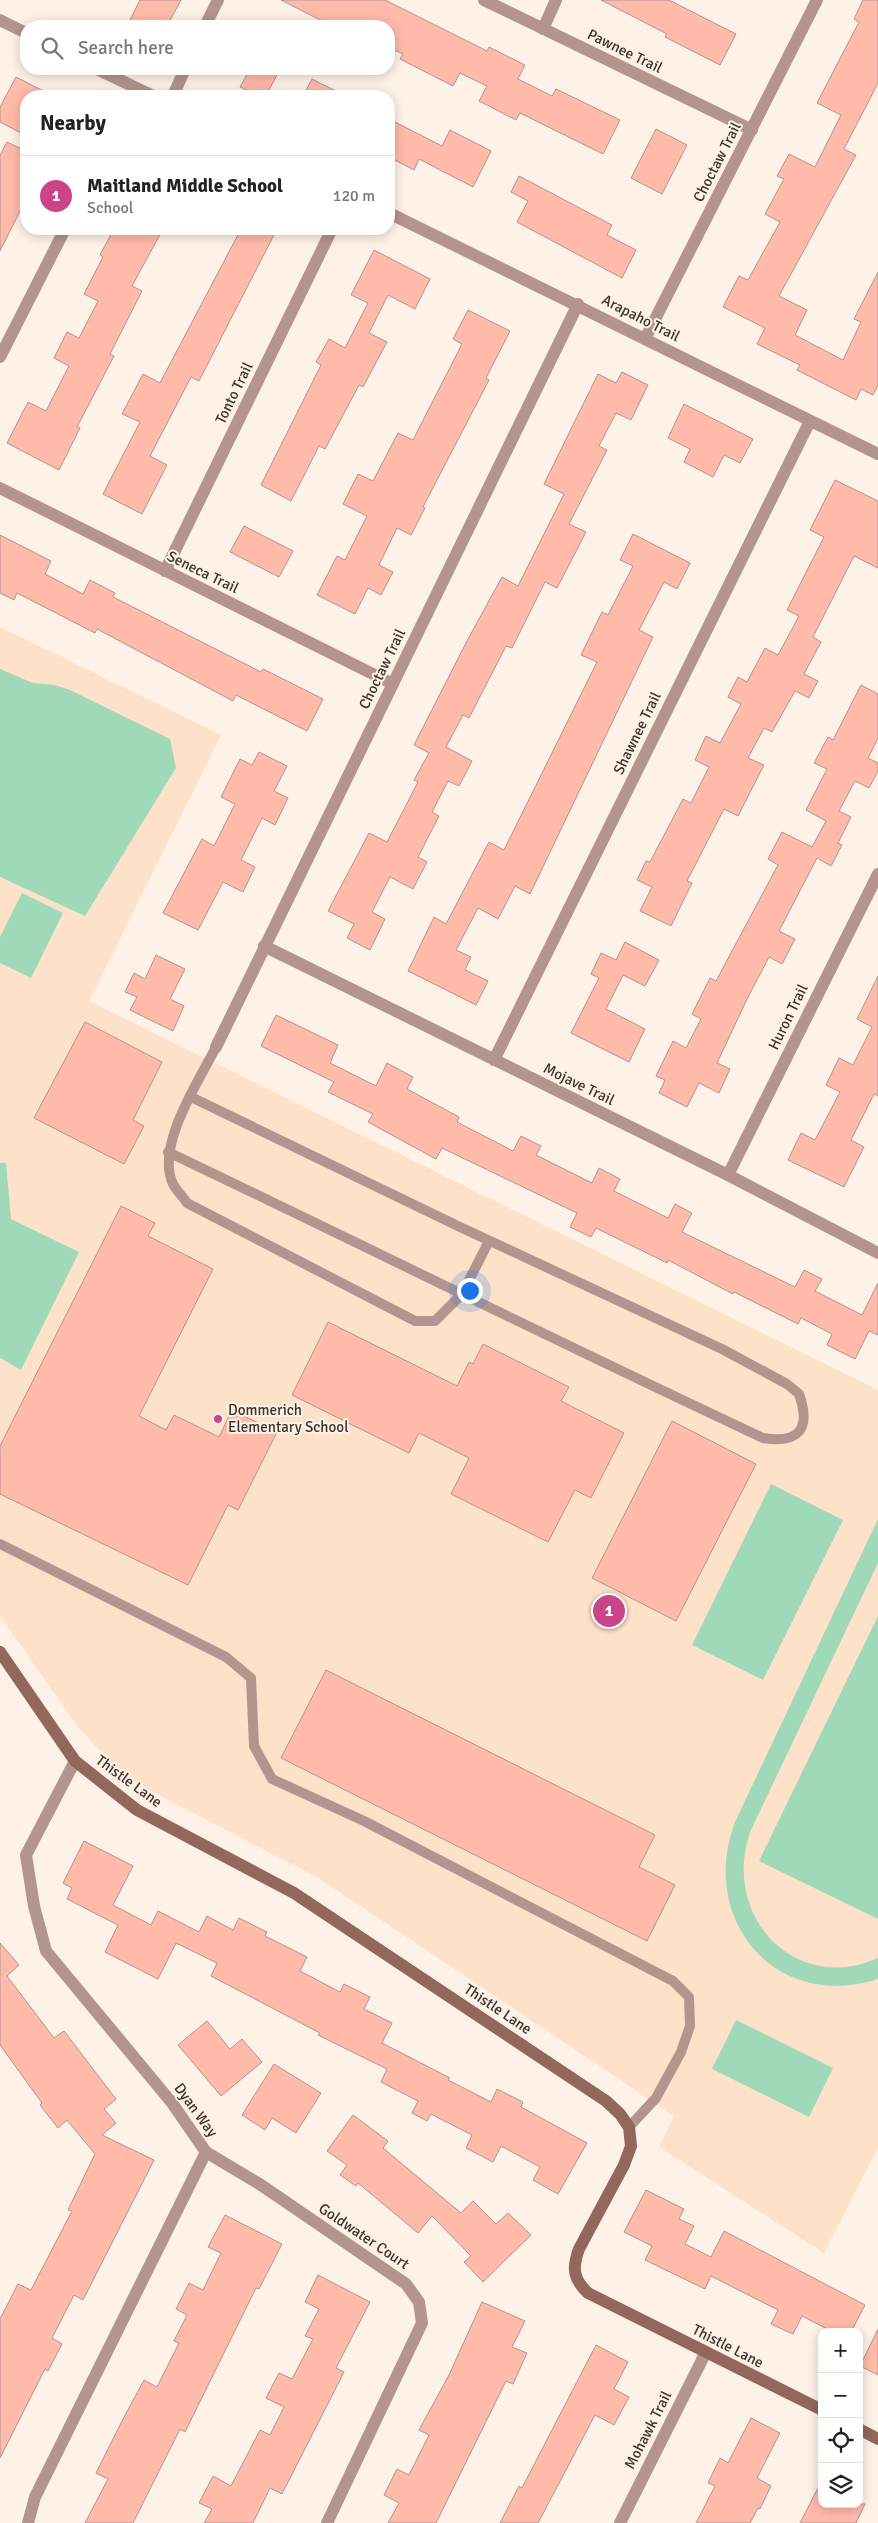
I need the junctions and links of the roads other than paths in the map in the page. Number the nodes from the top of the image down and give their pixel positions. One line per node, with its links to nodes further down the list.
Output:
1 (218, 0): 6 (street)
2 (484, 0): 7 (street, Pawnee Trail)
3 (556, 0): 7 (street)
4 (817, 0): 13 (street, Choctaw Trail)
5 (0, 20): 8 (street)
6 (208, 20)
7 (543, 29): 13 (street, Pawnee Trail)
8 (20, 31)
9 (107, 75): 11 (street)
10 (183, 75): 12 (street)
11 (131, 90)
12 (175, 90)
13 (752, 130): 18 (street, Choctaw Trail)
14 (395, 215): 17 (street, Arapaho Trail)
15 (62, 235): 19 (street)
16 (329, 235): 23 (street, Tonto Trail)
17 (578, 304): 18 (street, Arapaho Trail); 24 (street, Choctaw Trail)
18 (645, 339): 20 (street, Arapaho Trail)
19 (0, 357)
20 (810, 421): 21 (street, Arapaho Trail); 28 (street, Shawnee Trail)
21 (878, 454)
22 (0, 488): 23 (street, Seneca Trail)
23 (166, 571): 24 (street, Seneca Trail)
24 (393, 684): 26 (street, Choctaw Trail)
25 (878, 874): 31 (street, Huron Trail)
26 (264, 946): 27 (street, Choctaw Trail); 28 (street, Mojave Trail)
27 (216, 1047): 29 (lane)
28 (494, 1060): 31 (street, Mojave Trail)
29 (191, 1097): 30 (lane); 32 (lane)
30 (168, 1152): 34 (lane); 34 (lane)
31 (728, 1175): 33 (street, Mojave Trail)
32 (489, 1241): 34 (lane); 34 (lane)
33 (878, 1253)
34 (462, 1294)
35 (0, 1544): 38 (lane)
36 (0, 1652): 37 (street, Thistle Lane)
37 (75, 1761): 38 (street, Thistle Lane); 39 (street, Dyan Way)
38 (629, 2127): 40 (street, Thistle Lane)
39 (206, 2152): 44 (street, Dyan Way); 45 (street, Goldwater Court)
40 (706, 2352): 41 (street, Thistle Lane); 46 (street, Mohawk Trail)
41 (818, 2408)
42 (863, 2431): 43 (street)
43 (878, 2438)
44 (28, 2523)
45 (327, 2523)
46 (620, 2523)

